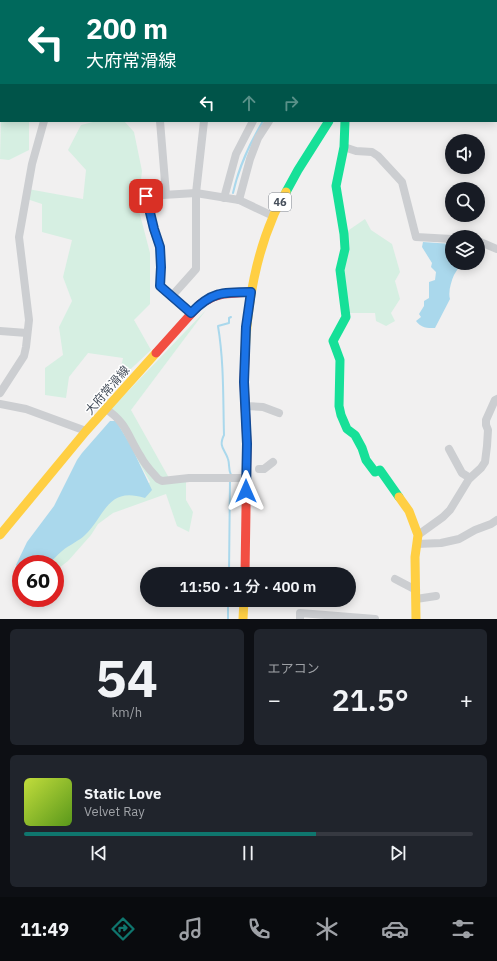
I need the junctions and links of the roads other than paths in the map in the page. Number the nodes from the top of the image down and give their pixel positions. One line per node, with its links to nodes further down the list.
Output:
1 (44, 122): 21 (street)
2 (160, 122): 10 (street)
3 (204, 122): 9 (street)
4 (252, 122): 11 (street)
5 (268, 122): 12 (street)
6 (329, 122): 13 (main road, 46)
7 (345, 122): 8 (main road)
8 (344, 147): 14 (street); 36 (main road)
9 (196, 192): 10 (street); 11 (street); 18 (street)
10 (166, 194): 18 (street)
11 (226, 198): 12 (street)
12 (238, 200): 13 (street)
13 (273, 216): 17 (main road, 46)
14 (445, 239)
15 (485, 244): 16 (street)
16 (497, 250)
17 (251, 292): 19 (main road, 大府常滑線); 25 (main road, 46)
18 (171, 297): 19 (street)
19 (191, 313): 26 (main road, 大府常滑線)
20 (0, 330): 21 (street)
21 (27, 333): 22 (street)
22 (0, 393)
23 (497, 399): 33 (street)
24 (0, 404): 28 (street)
25 (245, 406): 27 (street); 32 (main road, 46)
26 (106, 409): 28 (main road, 大府常滑線); 32 (street)
27 (279, 413)
28 (86, 431): 35 (main road, 大府常滑線)
29 (449, 449): 33 (street)
30 (273, 462): 31 (street)
31 (259, 469)
32 (246, 478): 37 (main road, 46)
33 (470, 478): 36 (street)
34 (497, 520): 36 (street)
35 (0, 535)
36 (417, 540): 39 (main road)
37 (245, 567)
38 (395, 579): 39 (street)
39 (416, 594): 40 (street); 45 (main road)
40 (436, 596)
41 (244, 607): 42 (main road)
42 (243, 619)
43 (300, 619): 44 (street)
44 (375, 619)
45 (416, 619)

